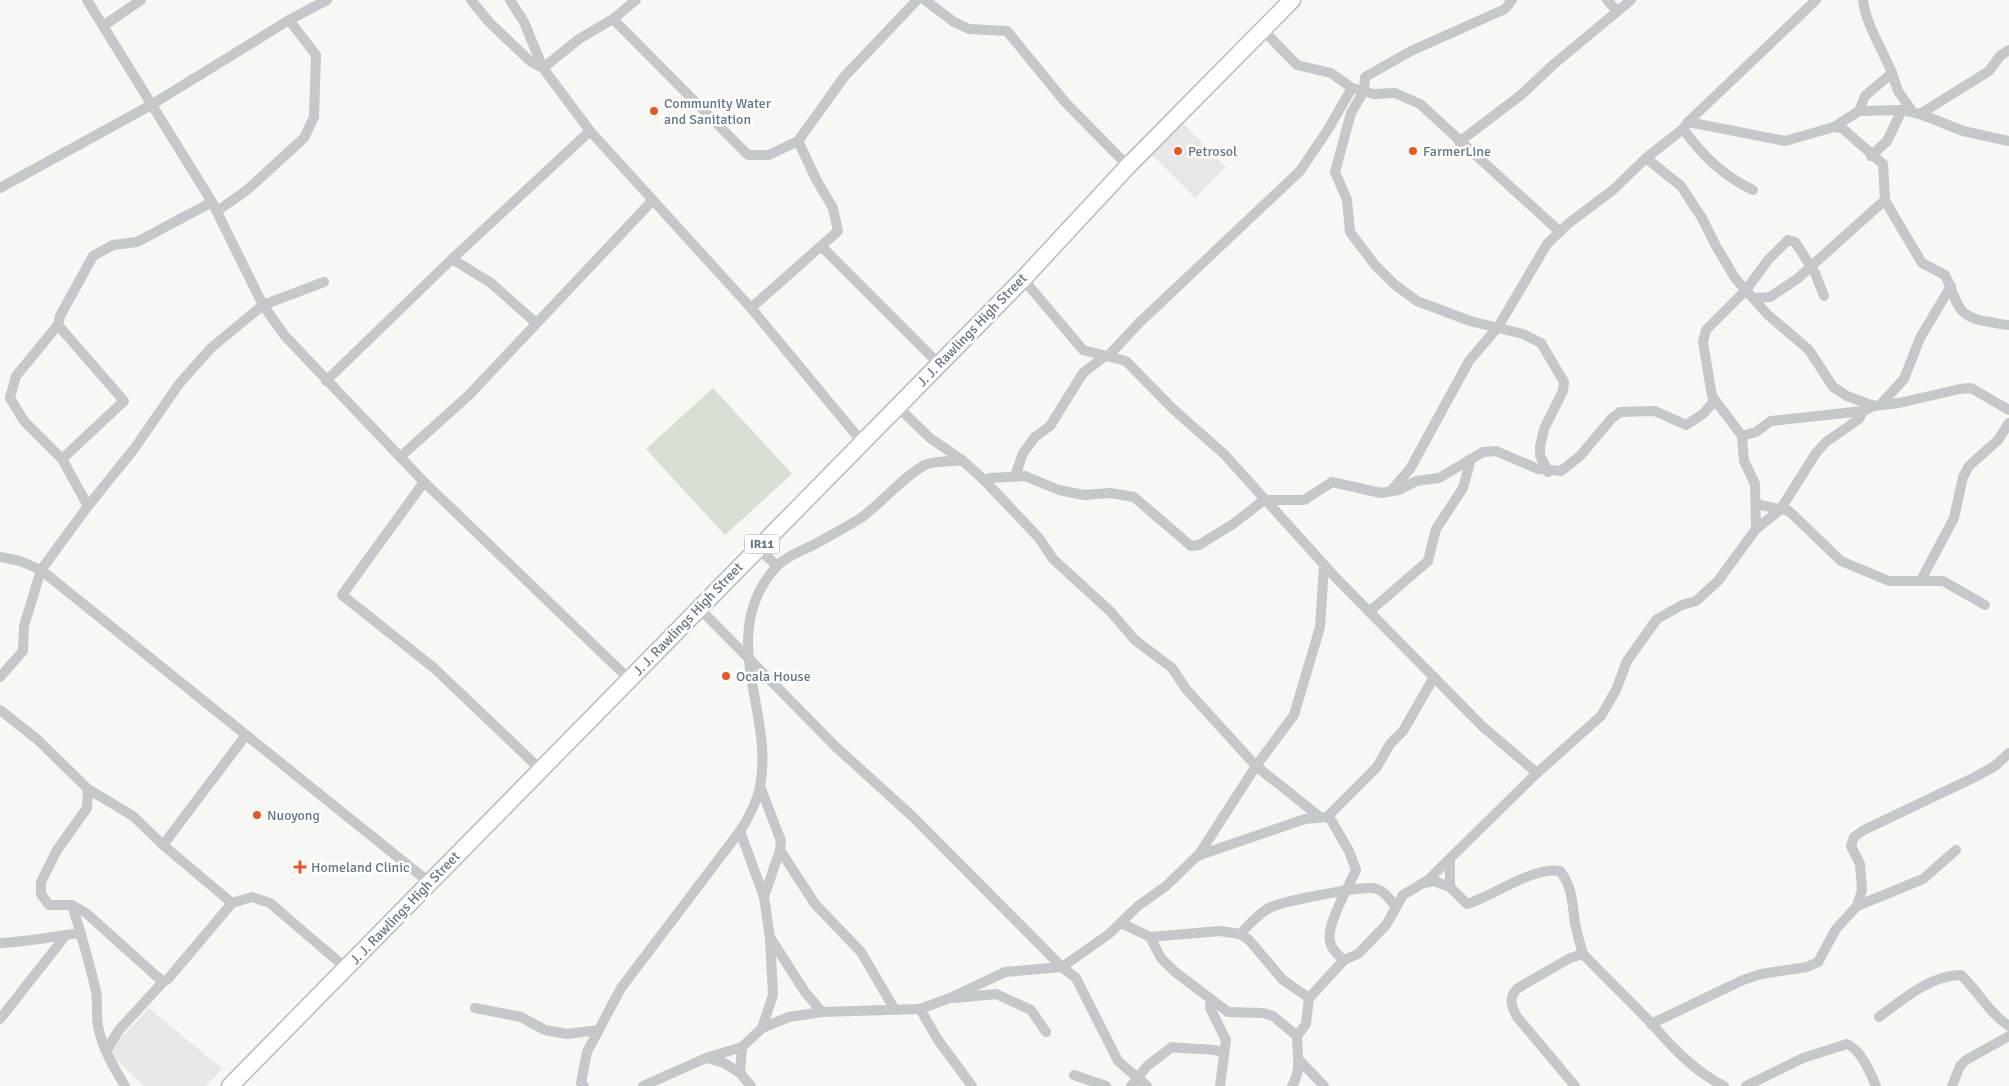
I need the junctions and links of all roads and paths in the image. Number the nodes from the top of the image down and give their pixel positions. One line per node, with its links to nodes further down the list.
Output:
1 (87, 0): 18 (street)
2 (141, 0): 18 (street)
3 (327, 0): 17 (street)
4 (471, 0): 21 (street)
5 (510, 0): 21 (street)
6 (917, 0): 31 (street)
7 (925, 0): 36 (street)
8 (1292, 0): 19 (main road, J. J. Rawlings High Street / IR11)
9 (1512, 0): 24 (street)
10 (1607, 0): 15 (street)
11 (1631, 0): 15 (street)
12 (1816, 0): 28 (street)
13 (1863, 0): 22 (street)
14 (634, 1): 16 (street)
15 (1617, 11): 33 (street)
16 (613, 19): 21 (street); 31 (street)
17 (289, 20): 25 (street); 41 (street)
18 (102, 26): 25 (street)
19 (1262, 29): 23 (street); 36 (main road, J. J. Rawlings High Street / IR11)
20 (2009, 50): 27 (street)
21 (543, 68): 30 (street)
22 (1892, 73): 26 (street); 27 (street)
23 (1352, 88): 24 (street); 58 (street)
24 (1364, 91): 33 (street); 57 (street)
25 (151, 105): 37 (street); 41 (street)
26 (1859, 111): 27 (street); 29 (street)
27 (1911, 112): 32 (street); 34 (street)
28 (1686, 126): 29 (street); 35 (street); 38 (street)
29 (1834, 127): 34 (street)
30 (590, 131): 40 (street); 44 (street)
31 (798, 140): 43 (street)
32 (2009, 141)
33 (1459, 142): 42 (street)
34 (1871, 156): 39 (street)
35 (1646, 158): 42 (street); 49 (street)
36 (1128, 166): 46 (main road, J. J. Rawlings High Street / IR11)
37 (0, 188)
38 (1753, 190)
39 (1885, 200): 45 (street); 48 (street)
40 (652, 201): 53 (street); 54 (street)
41 (215, 206): 52 (street); 56 (street)
42 (1560, 232): 57 (street)
43 (822, 247): 53 (street); 59 (street)
44 (452, 258): 54 (street); 60 (street)
45 (1811, 266): 49 (street); 50 (street); 51 (street)
46 (1023, 279): 58 (street); 59 (main road, J. J. Rawlings High Street / IR11)
47 (324, 282): 52 (street)
48 (1950, 286): 55 (street); 64 (street)
49 (1746, 290): 51 (street); 62 (street)
50 (1824, 296)
51 (1755, 298): 64 (street)
52 (263, 305): 60 (street); 83 (street)
53 (751, 308): 69 (street)
54 (536, 323): 71 (street)
55 (2009, 325)
56 (58, 326): 61 (street); 72 (street)
57 (1498, 327): 70 (street); 80 (street)
58 (1106, 356): 77 (street); 81 (street)
59 (938, 364): 63 (main road, J. J. Rawlings High Street / IR11)
60 (326, 381): 71 (street)
61 (5, 399): 72 (street)
62 (1715, 400): 68 (street); 76 (street)
63 (897, 406): 69 (main road, J. J. Rawlings High Street / IR11); 74 (street)
64 (1877, 406): 65 (street); 66 (street)
65 (2009, 410)
66 (1864, 411): 68 (street); 84 (street)
67 (2009, 423): 91 (street)
68 (1742, 436): 82 (street)
69 (862, 442): 86 (main road, J. J. Rawlings High Street / IR11)
70 (1540, 455): 75 (street); 76 (street)
71 (400, 456): 79 (street)
72 (62, 459): 83 (street)
73 (1472, 459): 75 (street); 80 (street); 94 (street)
74 (962, 460): 78 (street); 88 (street)
75 (1527, 464): 76 (street)
76 (1548, 472)
77 (1015, 476): 78 (street); 81 (street)
78 (984, 480): 102 (street)
79 (424, 482): 98 (street); 103 (street)
80 (1391, 491): 81 (street)
81 (1264, 500): 89 (street)
82 (1756, 504): 84 (street); 85 (street)
83 (88, 506): 90 (street)
84 (1780, 510): 85 (street); 91 (street)
85 (1756, 529): 104 (street)
86 (758, 548): 88 (street); 93 (main road, J. J. Rawlings High Street / IR11)
87 (0, 556): 90 (street)
88 (777, 566): 95 (street)
89 (1324, 566): 94 (street); 102 (street)
90 (41, 570): 96 (street); 100 (street)
91 (1921, 580): 92 (street)
92 (1985, 605)
93 (699, 608): 95 (street); 98 (main road, J. J. Rawlings High Street / IR11)
94 (1369, 612): 97 (street)
95 (747, 658): 105 (street); 132 (street)
96 (0, 677)
97 (1434, 677): 104 (street); 107 (street)
98 (629, 679): 103 (main road, J. J. Rawlings High Street / IR11)
99 (0, 710): 106 (street)
100 (246, 735): 109 (street); 114 (street)
101 (2009, 753): 122 (street)
102 (1256, 766): 107 (street); 112 (street)
103 (540, 769): 114 (main road, J. J. Rawlings High Street / IR11)
104 (1537, 773): 113 (street)
105 (760, 786): 108 (street); 110 (street)
106 (88, 789): 109 (street); 120 (street)
107 (1324, 817): 112 (street); 117 (street)
108 (740, 831): 118 (street); 149 (street)
109 (163, 845): 119 (street)
110 (780, 850): 118 (street); 142 (street)
111 (1956, 850): 122 (street)
112 (1198, 856): 123 (street)
113 (1450, 859): 115 (street); 116 (street)
114 (430, 883): 133 (main road, J. J. Rawlings High Street / IR11)
115 (1421, 884): 116 (street); 121 (street)
116 (1450, 887): 130 (street)
117 (1347, 892): 121 (street); 125 (street); 131 (street)
118 (764, 896): 128 (street)
119 (232, 903): 133 (street); 135 (street)
120 (72, 905): 124 (street); 135 (street)
121 (1395, 906): 131 (street)
122 (1856, 906): 146 (street)
123 (1121, 924): 127 (street); 132 (street)
124 (81, 933): 126 (street); 154 (street)
125 (1240, 934): 127 (street); 138 (street)
126 (66, 935): 129 (street); 145 (street)
127 (1150, 936): 139 (street)
128 (770, 938): 143 (street); 148 (street)
129 (0, 943)
130 (1583, 954): 146 (street); 173 (street)
131 (1344, 960): 138 (street)
132 (1062, 967): 134 (street); 160 (street)
133 (346, 968): 164 (main road, J. J. Rawlings High Street / IR11)
134 (989, 978): 136 (street); 137 (street)
135 (163, 982): 154 (street)
136 (996, 994): 137 (street); 150 (street)
137 (950, 998): 141 (street)
138 (1309, 998): 151 (street)
139 (1211, 1000): 151 (street); 155 (street)
140 (476, 1008): 149 (street)
141 (920, 1009): 142 (street); 168 (street)
142 (895, 1010): 143 (street)
143 (822, 1012): 148 (street)
144 (1879, 1017): 147 (street)
145 (0, 1019)
146 (1651, 1024): 174 (street)
147 (2009, 1026)
148 (762, 1028): 153 (street)
149 (599, 1030): 165 (street)
150 (1046, 1032)
151 (1297, 1036): 157 (street)
152 (2009, 1036): 177 (street)
153 (742, 1047): 156 (street); 158 (street)
154 (106, 1051): 163 (street)
155 (1224, 1052): 160 (street); 172 (street)
156 (706, 1058): 158 (street); 166 (street)
157 (1300, 1061): 161 (street); 162 (street)
158 (740, 1073): 167 (street)
159 (1074, 1075): 169 (street)
160 (1138, 1077): 170 (street); 171 (street)
161 (1294, 1083): 162 (street)
162 (1321, 1083)
163 (125, 1086)
164 (230, 1086)
165 (584, 1086)
166 (643, 1086)
167 (751, 1086)
168 (972, 1086)
169 (1106, 1086)
170 (1131, 1086)
171 (1147, 1086)
172 (1220, 1086)
173 (1575, 1086)
174 (1724, 1086)
175 (1746, 1086): 176 (street)
176 (1876, 1086)
177 (1952, 1086)

